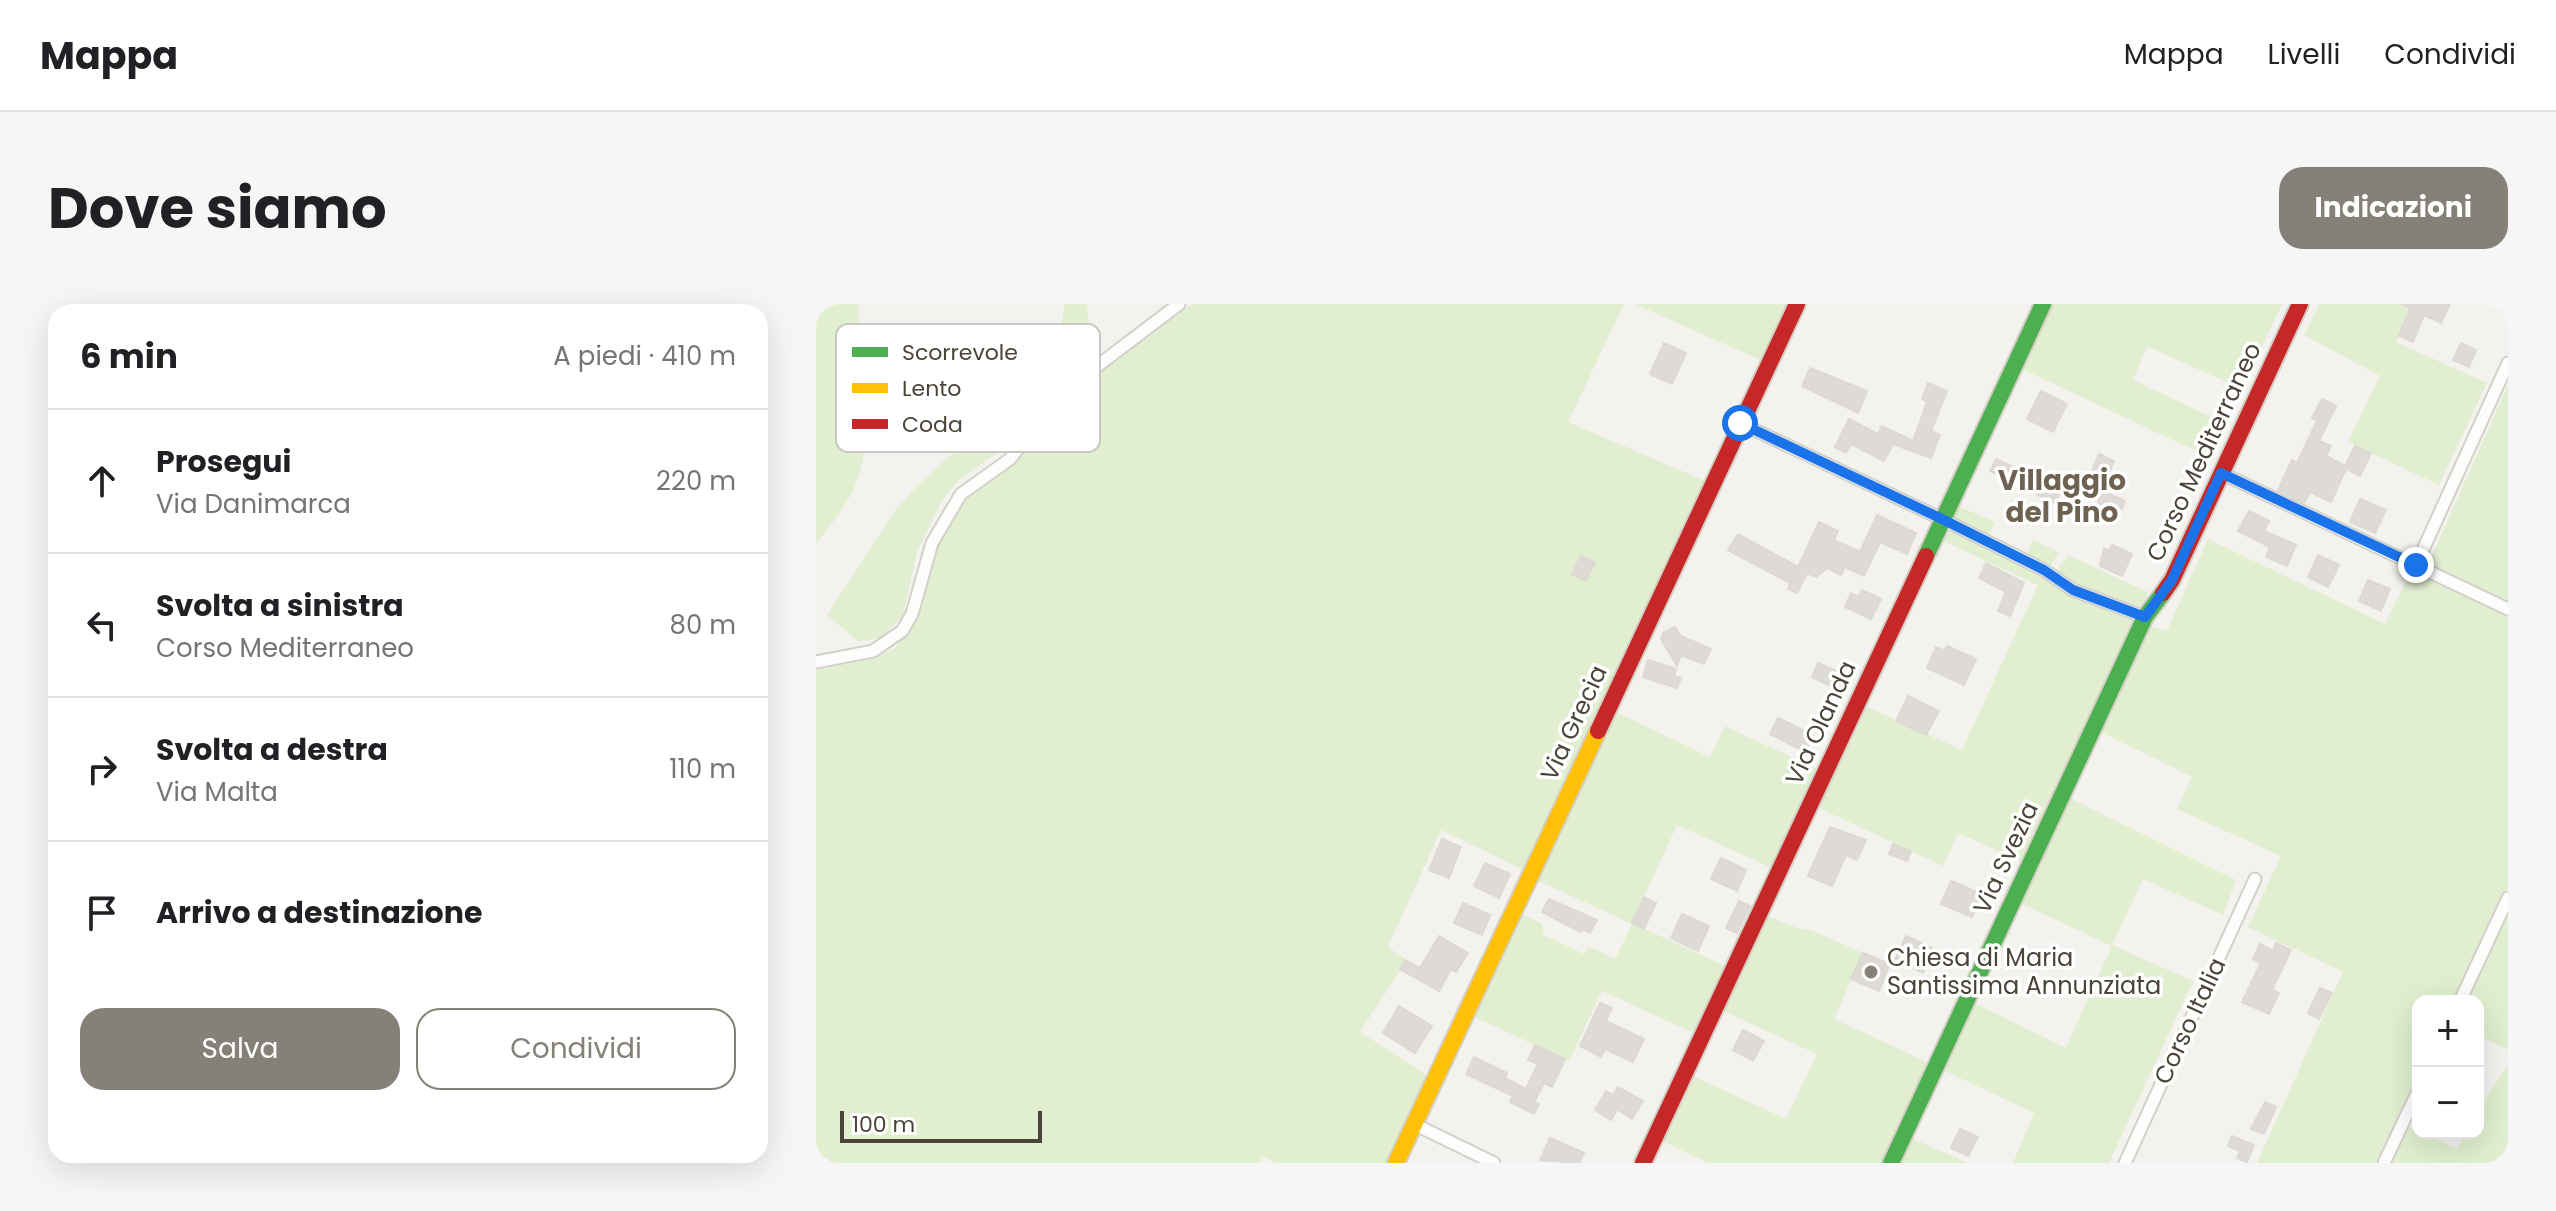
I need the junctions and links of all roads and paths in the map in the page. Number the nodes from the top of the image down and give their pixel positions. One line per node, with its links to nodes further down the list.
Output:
1 (1179, 304): 6 (street)
2 (1797, 304): 7 (street, Via Grecia)
3 (2043, 304): 10 (street, Via Olanda)
4 (2300, 304): 9 (street, Corso Mediterraneo)
5 (2508, 363): 11 (street)
6 (1100, 364)
7 (1740, 423): 10 (street); 19 (street, Via Grecia)
8 (1016, 452): 14 (street)
9 (2221, 473): 11 (street); 13 (street, Corso Mediterraneo)
10 (1942, 519): 13 (street); 22 (street, Via Olanda)
11 (2416, 565): 12 (street)
12 (2508, 609)
13 (2145, 617): 23 (street, Via Svezia)
14 (816, 662)
15 (2255, 879): 24 (street, Corso Italia)
16 (2507, 901): 17 (street)
17 (2463, 995)
18 (2412, 1104): 25 (street)
19 (1414, 1124): 20 (street, Via Grecia); 21 (street)
20 (1396, 1163)
21 (1494, 1163)
22 (1643, 1163)
23 (1891, 1163)
24 (2125, 1163)
25 (2384, 1163)

